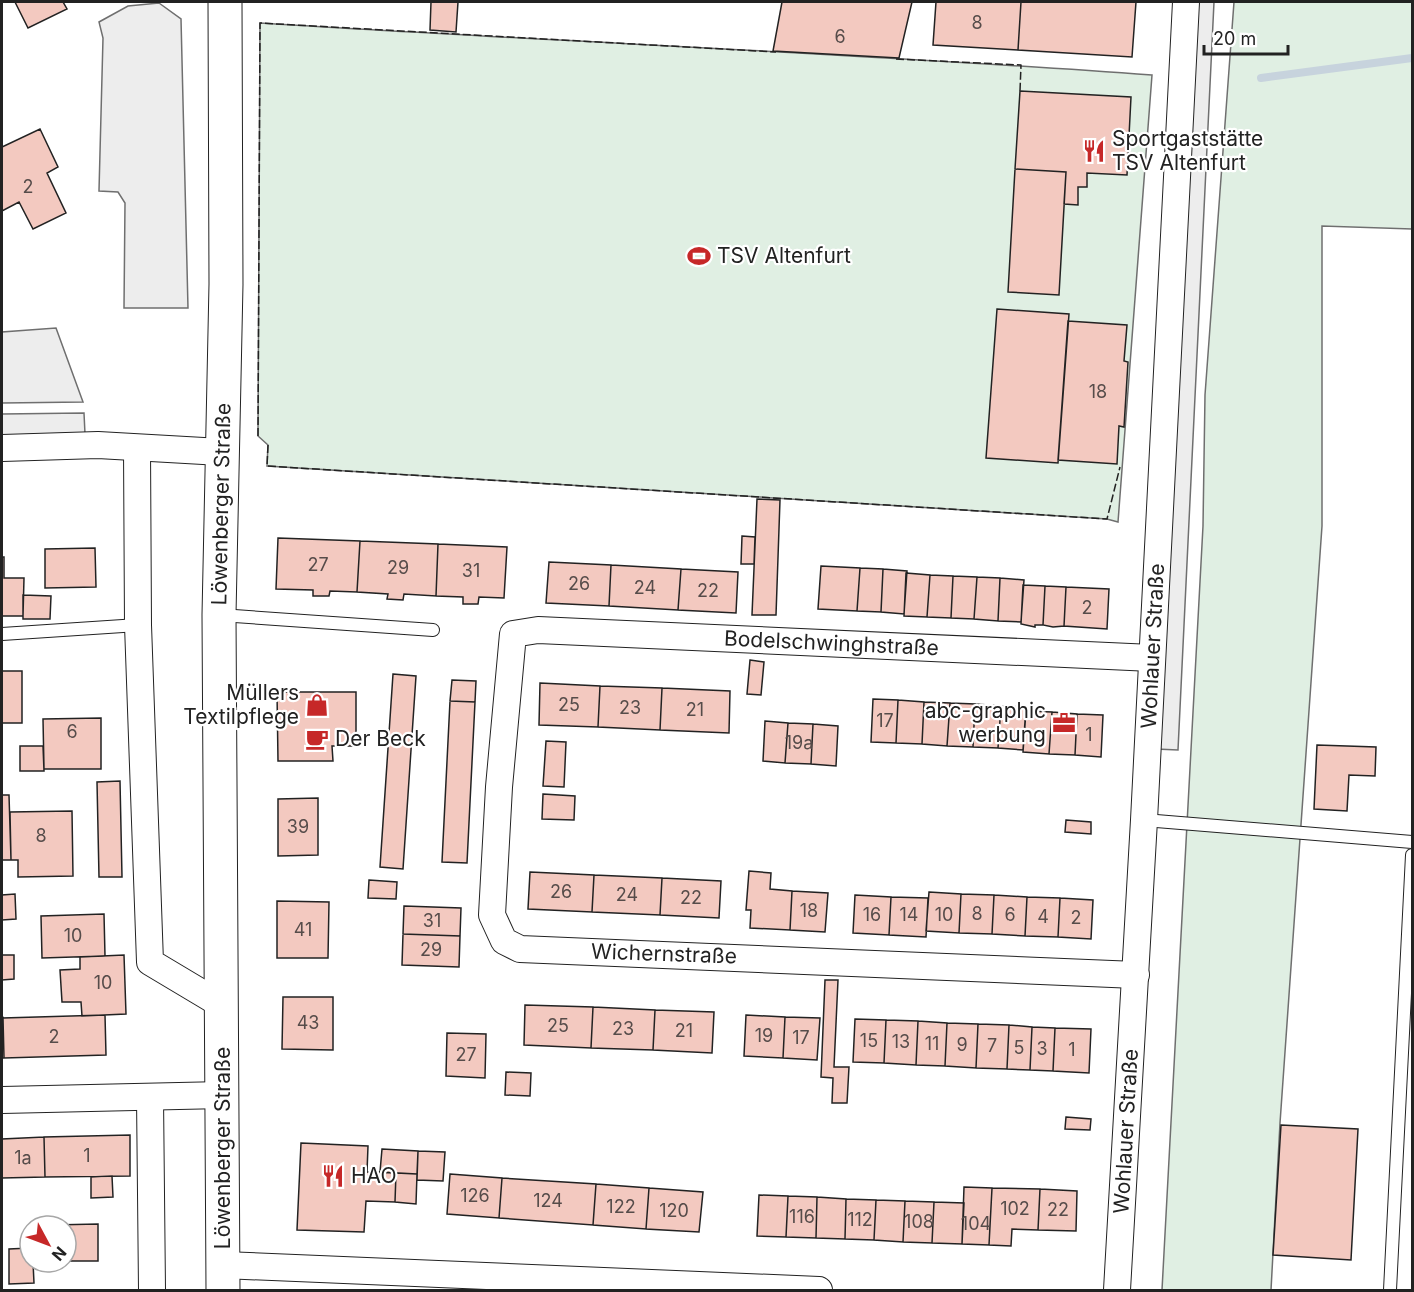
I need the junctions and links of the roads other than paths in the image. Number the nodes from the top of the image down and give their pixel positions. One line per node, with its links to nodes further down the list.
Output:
1 (225, 2): 5 (street, Löwenberger Straße)
2 (1186, 2): 11 (street, Wohlauer Straße)
3 (2, 448): 4 (street)
4 (137, 448): 5 (street); 7 (street)
5 (221, 452): 6 (street, Löwenberger Straße)
6 (219, 615): 8 (lane); 16 (street, Löwenberger Straße)
7 (138, 625): 9 (lane); 16 (street)
8 (433, 630)
9 (2, 634)
10 (513, 634): 11 (street, Bodelschwinghstraße); 15 (street, Wichernstraße)
11 (1152, 658): 12 (street, Wohlauer Straße)
12 (1144, 820): 13 (lane); 15 (street, Wohlauer Straße)
13 (1413, 842)
14 (1412, 857): 24 (lane)
15 (1136, 975): 23 (street, Wohlauer Straße)
16 (222, 1005): 17 (street, Löwenberger Straße)
17 (222, 1095): 18 (street); 20 (street, Löwenberger Straße)
18 (150, 1098): 19 (street); 21 (street)
19 (2, 1100)
20 (223, 1278): 22 (street)
21 (152, 1290)
22 (819, 1290)
23 (1117, 1290)
24 (1390, 1290)

